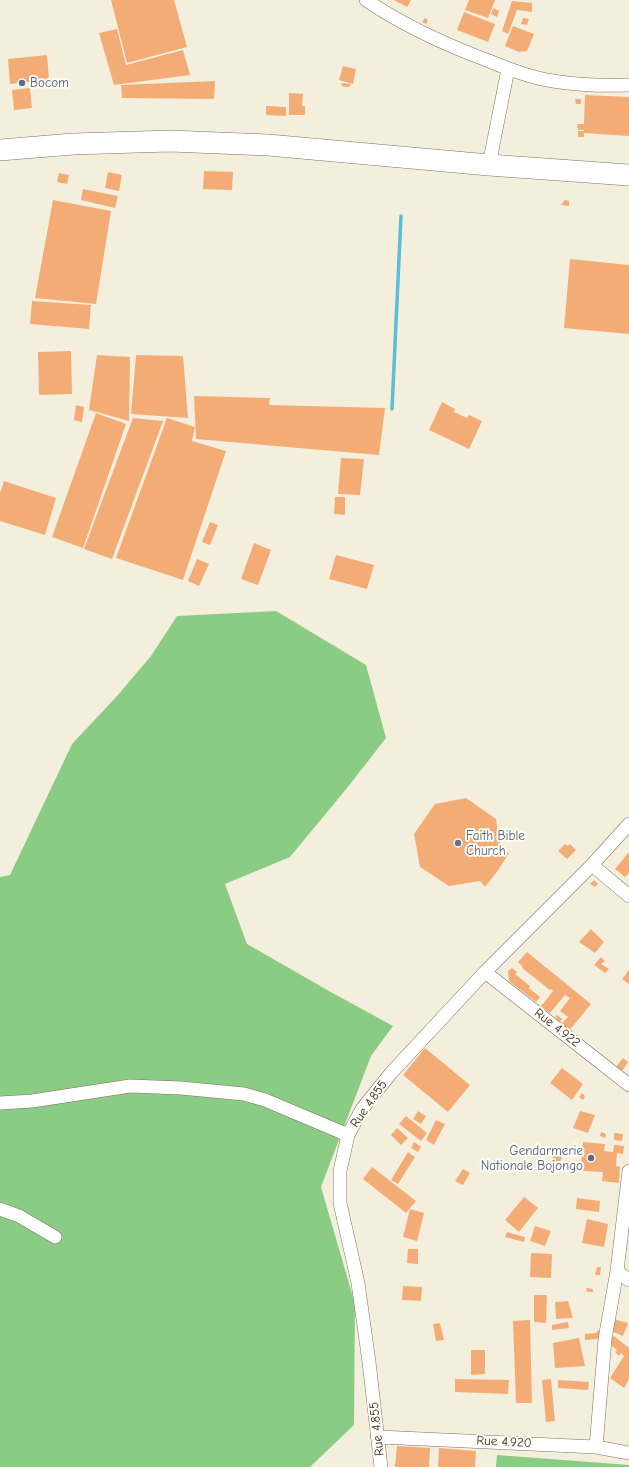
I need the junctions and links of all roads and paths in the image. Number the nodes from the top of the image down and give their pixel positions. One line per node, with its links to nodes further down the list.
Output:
1 (366, 0): 2 (street)
2 (508, 69): 3 (street); 5 (street)
3 (629, 85)
4 (0, 150): 5 (highway)
5 (490, 165): 6 (highway)
6 (629, 175)
7 (629, 824): 8 (street, Rue 4.855)
8 (592, 865): 9 (street); 10 (street, Rue 4.855)
9 (629, 896)
10 (485, 972): 11 (street, Rue 4.922); 13 (street, Rue 4.855)
11 (629, 1085)
12 (0, 1103): 13 (street)
13 (348, 1135): 19 (street, Rue 4.855)
14 (629, 1171): 17 (street)
15 (0, 1209): 16 (street)
16 (55, 1237)
17 (617, 1271): 18 (street); 20 (street)
18 (629, 1280)
19 (378, 1437): 20 (street, Rue 4.920); 22 (street, Rue 4.855)
20 (596, 1447): 21 (street, Rue 4.920)
21 (629, 1453)
22 (381, 1467)

